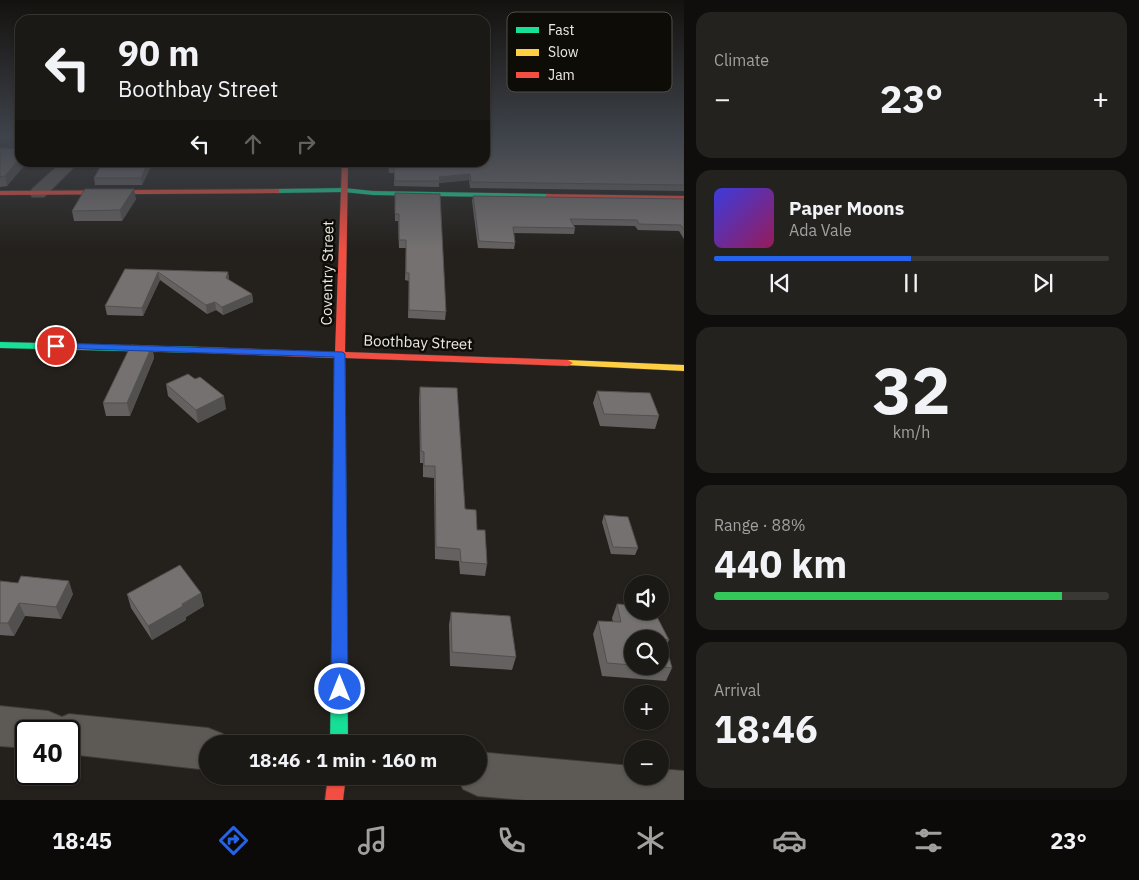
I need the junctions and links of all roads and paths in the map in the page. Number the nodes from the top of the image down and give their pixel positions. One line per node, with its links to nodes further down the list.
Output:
1 (57, 175): 4 (street)
2 (345, 175): 3 (street, Coventry Street)
3 (344, 190): 4 (street); 6 (street); 8 (street, Coventry Street)
4 (38, 192): 5 (street)
5 (0, 193)
6 (684, 198)
7 (0, 345): 8 (street, Boothbay Street)
8 (340, 354): 9 (street, Boothbay Street); 13 (street, Coventry Street)
9 (684, 368)
10 (0, 726): 11 (street)
11 (15, 728)
12 (80, 735): 14 (street)
13 (339, 735)
14 (199, 747)
15 (487, 775): 17 (street)
16 (336, 785): 18 (street)
17 (684, 793)
18 (334, 800)

